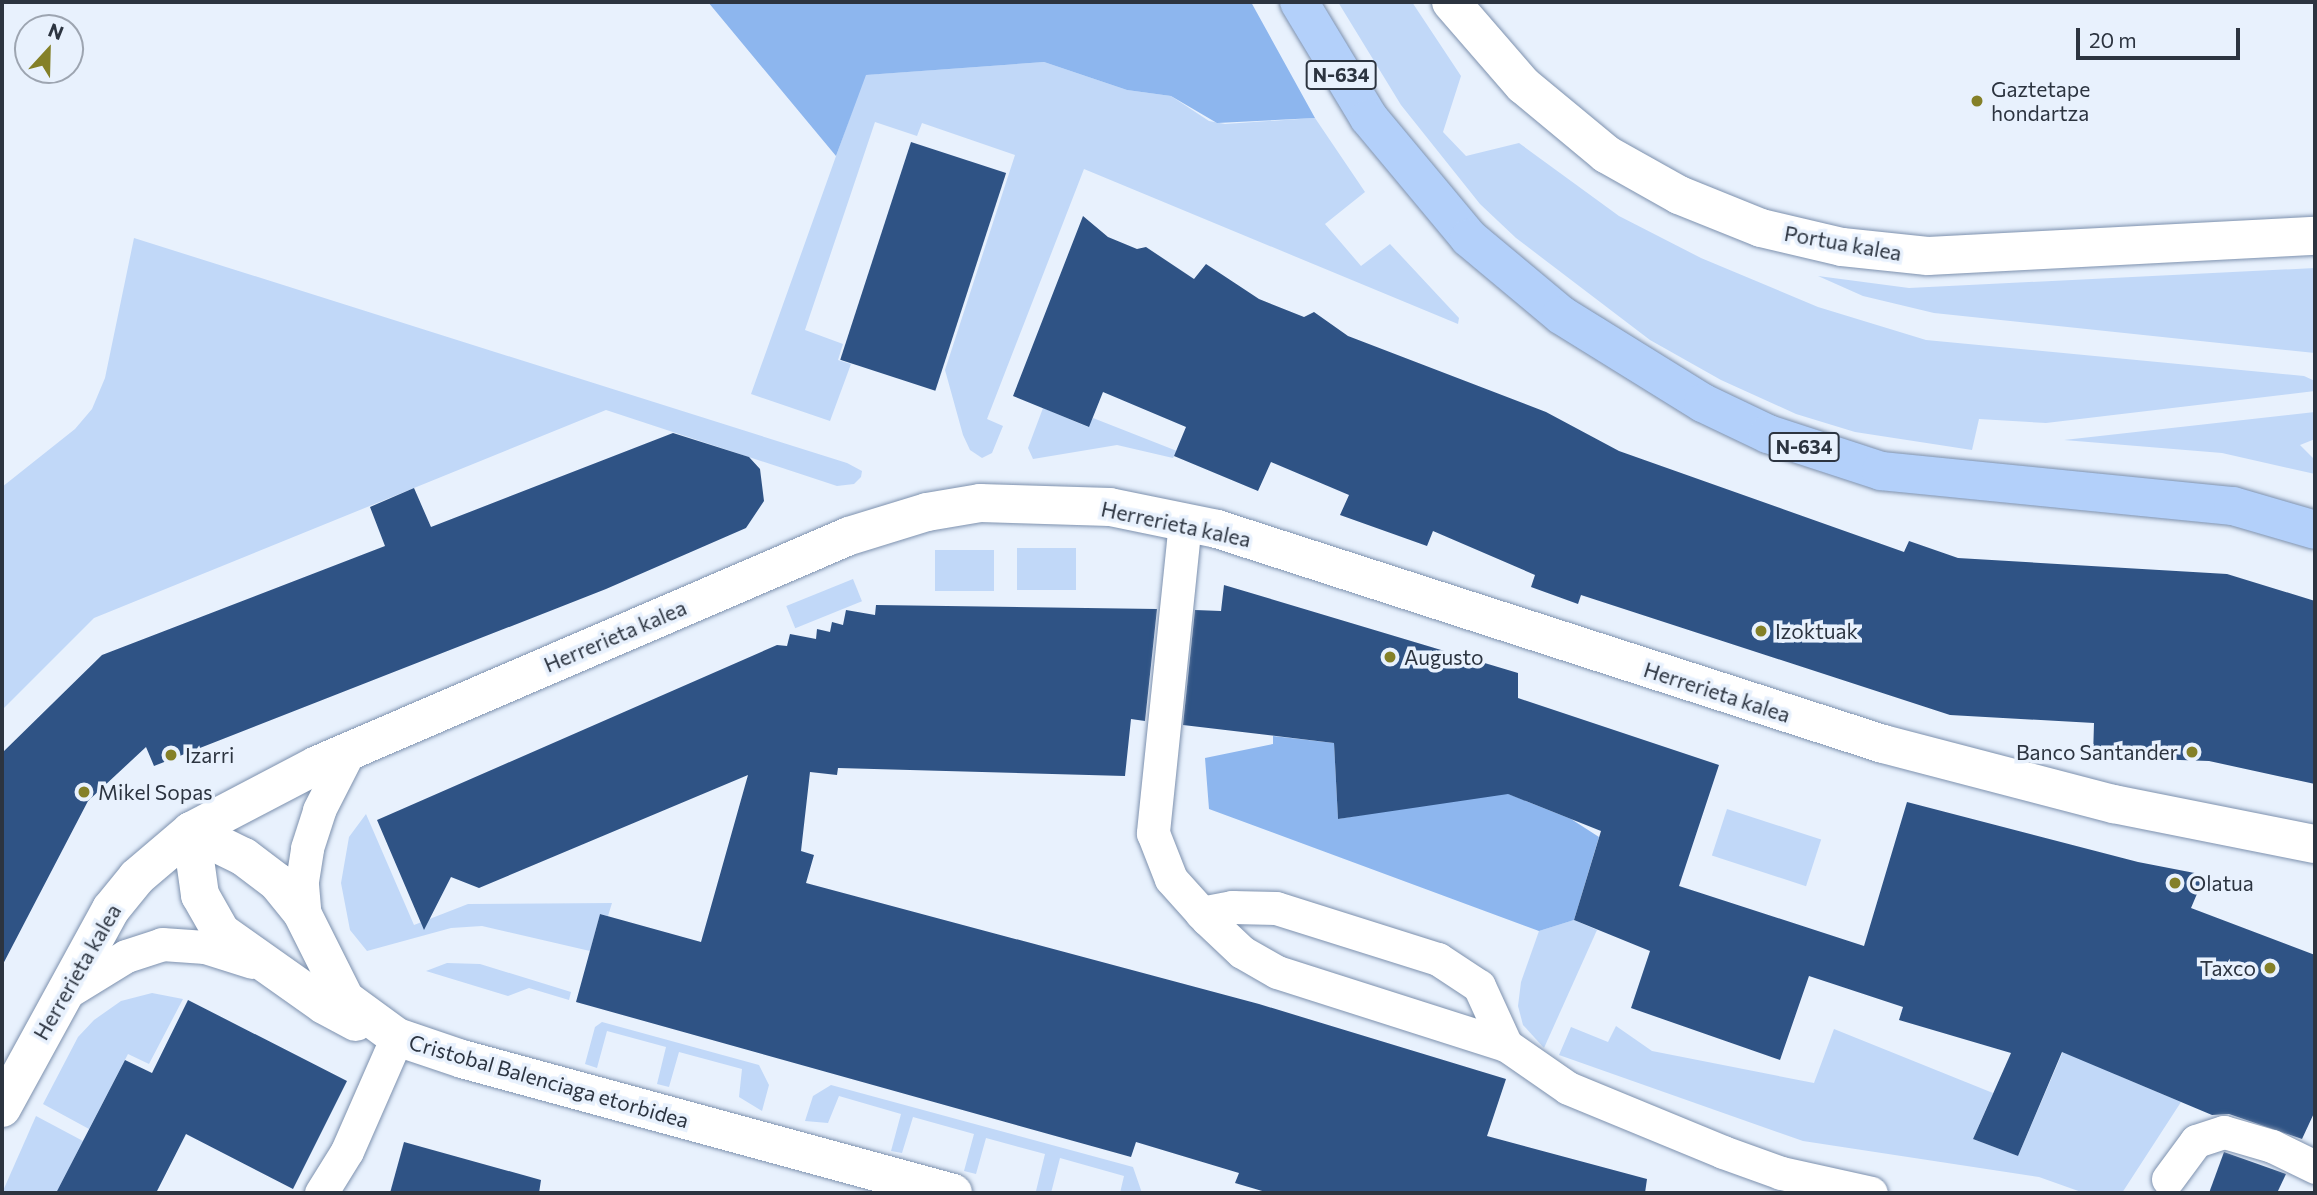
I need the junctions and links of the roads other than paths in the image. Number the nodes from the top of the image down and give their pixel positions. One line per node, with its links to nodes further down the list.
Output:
1 (1298, 2): 5 (highway, N-634)
2 (1451, 2): 3 (street, Portua kalea)
3 (2315, 236)
4 (1185, 522): 6 (street, Herrerieta kalea); 8 (street, Herrerieta kalea); 9 (lane)
5 (2315, 530)
6 (348, 753): 7 (street, Herrerieta kalea); 10 (lane)
7 (191, 831): 10 (street, Cristobal Balenciaga etorbidea); 11 (street); 12 (street, Herrerieta kalea)
8 (2315, 844)
9 (1201, 913): 14 (lane); 14 (lane)
10 (305, 919): 13 (street, Cristobal Balenciaga etorbidea)
11 (274, 970): 12 (lane); 13 (street)
12 (61, 996): 15 (street, Herrerieta kalea)
13 (397, 1037): 18 (lane); 19 (street, Cristobal Balenciaga etorbidea)
14 (1506, 1045): 20 (lane)
15 (2, 1108)
16 (2315, 1167): 17 (lane)
17 (2168, 1179)
18 (321, 1193)
19 (953, 1193)
20 (1871, 1193)

